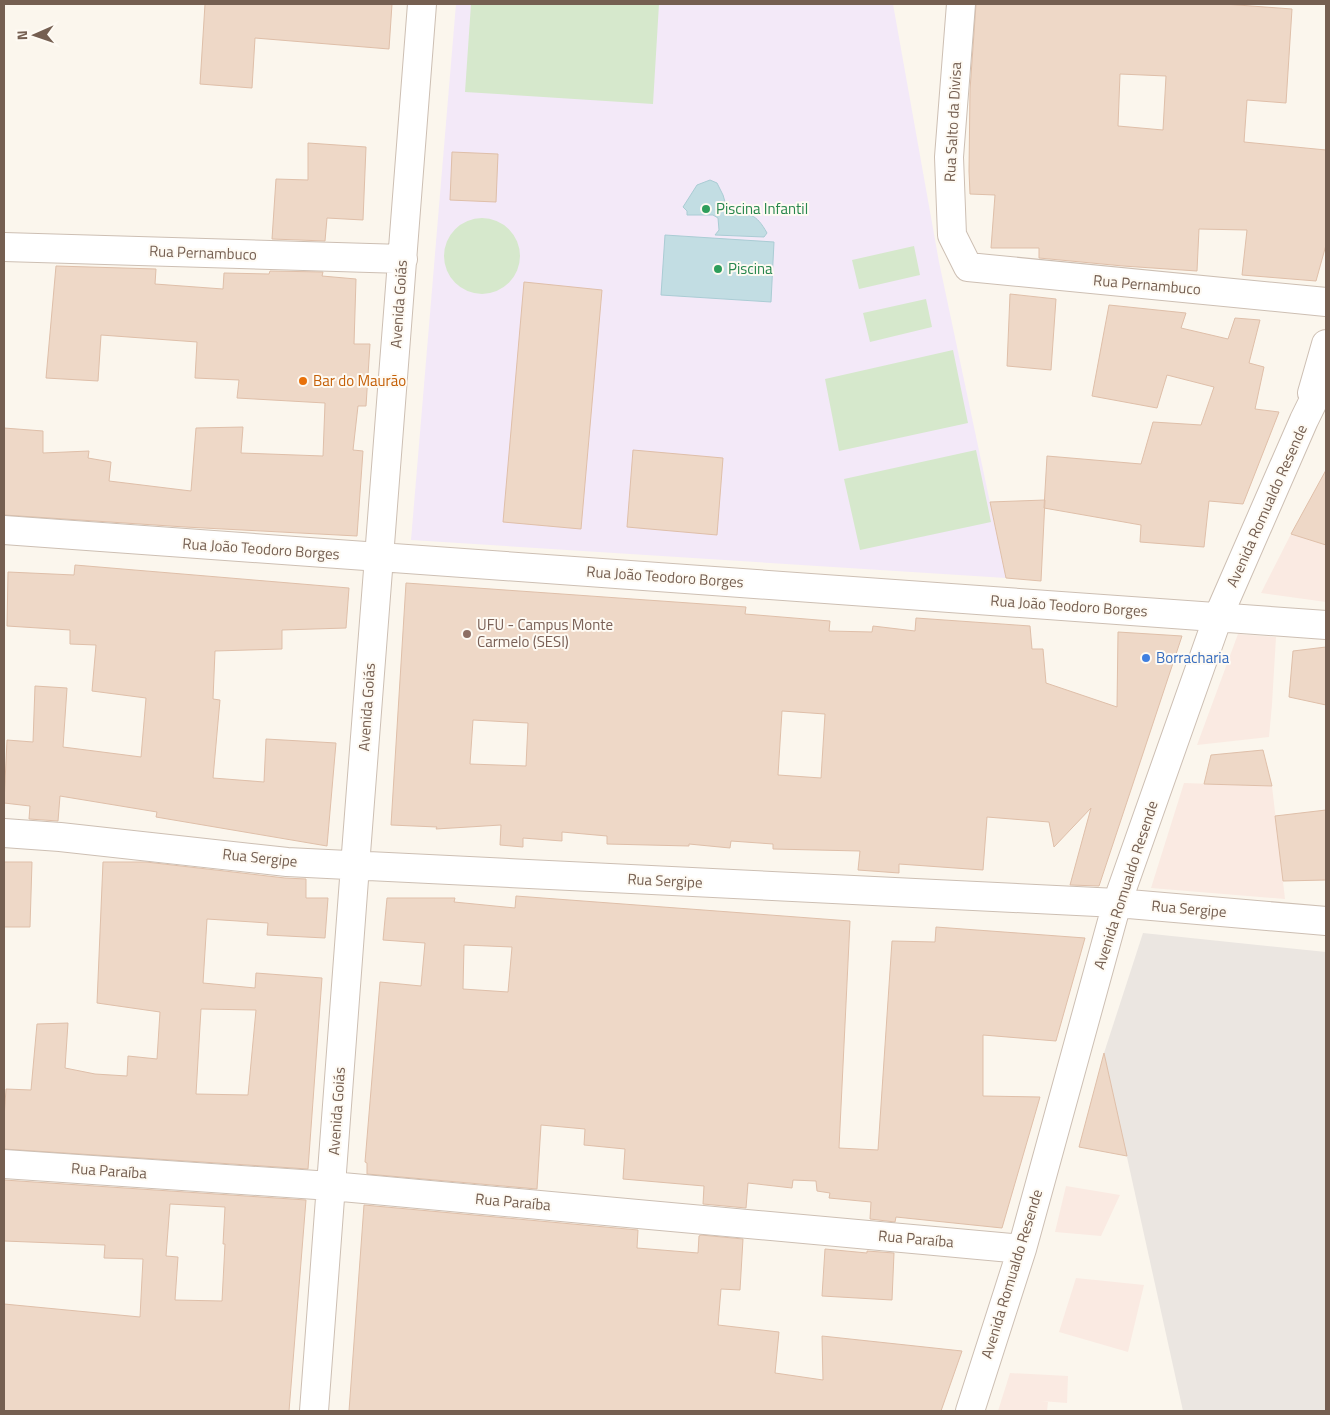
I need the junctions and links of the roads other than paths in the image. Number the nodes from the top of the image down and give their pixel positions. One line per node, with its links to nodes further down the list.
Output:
1 (422, 4): 4 (street, Avenida Goiás)
2 (961, 4): 5 (street, Rua Salto da Divisa)
3 (4, 248): 4 (street, Rua Pernambuco)
4 (403, 259): 11 (street, Avenida Goiás)
5 (968, 267): 6 (street, Rua Pernambuco)
6 (1326, 302)
7 (1326, 344): 9 (street)
8 (1326, 375): 9 (street, Avenida Romualdo Resende)
9 (1304, 420): 12 (street, Avenida Romualdo Resende)
10 (4, 530): 11 (street, Rua João Teodoro Borges)
11 (379, 557): 12 (street, Rua João Teodoro Borges); 15 (street, Avenida Goiás)
12 (1218, 617): 13 (street, Rua João Teodoro Borges); 16 (street, Avenida Romualdo Resende)
13 (1326, 625)
14 (4, 833): 15 (street, Rua Sergipe)
15 (354, 866): 16 (street, Rua Sergipe); 19 (street, Avenida Goiás)
16 (1117, 903): 17 (street, Rua Sergipe); 20 (street, Avenida Romualdo Resende)
17 (1326, 921)
18 (4, 1164): 19 (street, Rua Paraíba)
19 (331, 1186): 20 (street, Rua Paraíba); 21 (street, Avenida Goiás)
20 (1022, 1249): 22 (street, Avenida Romualdo Resende)
21 (314, 1411)
22 (970, 1411)

